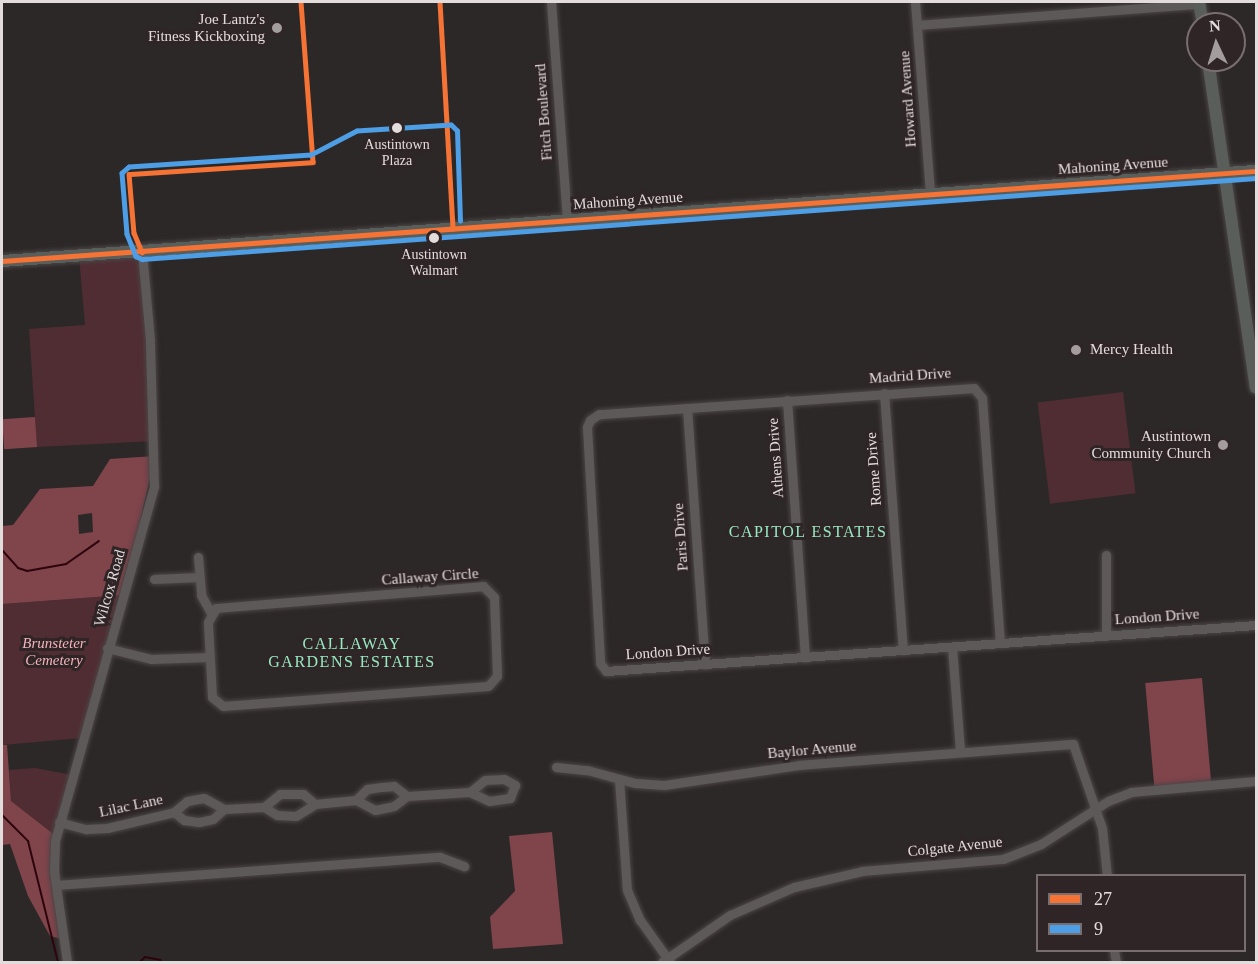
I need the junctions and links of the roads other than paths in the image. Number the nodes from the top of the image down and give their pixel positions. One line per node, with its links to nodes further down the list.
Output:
1 (551, 2): 9 (street, Fitch Boulevard)
2 (915, 2): 4 (street, Howard Avenue)
3 (1199, 3): 4 (street)
4 (917, 25): 8 (street, Howard Avenue)
5 (1210, 72): 7 (main road)
6 (1257, 171): 7 (main road, Mahoning Avenue)
7 (1224, 173): 8 (main road, Mahoning Avenue); 12 (main road)
8 (930, 194): 9 (main road, Mahoning Avenue)
9 (567, 221): 10 (main road, Mahoning Avenue)
10 (142, 252): 11 (main road, Mahoning Avenue); 28 (street, Wilcox Road)
11 (2, 261)
12 (1257, 388)
13 (884, 393): 14 (street, Madrid Drive); 26 (street, Madrid Drive); 29 (street, Rome Drive)
14 (787, 400): 15 (street, Madrid Drive); 31 (street, Athens Drive)
15 (687, 408): 16 (street, Madrid Drive); 32 (street, Paris Drive)
16 (591, 418): 32 (street, London Drive)
17 (1106, 555): 25 (street)
18 (198, 557): 19 (street)
19 (199, 577): 20 (street); 22 (street)
20 (188, 578): 21 (street); 22 (street)
21 (154, 579)
22 (200, 588): 23 (street)
23 (211, 613): 30 (street, Callaway Circle); 30 (street, Callaway Circle)
24 (1257, 625): 25 (street, London Drive)
25 (1106, 636): 26 (street, London Drive)
26 (1000, 643): 27 (street, London Drive)
27 (952, 647): 29 (street, London Drive); 33 (street)
28 (107, 648): 30 (street); 45 (street, Wilcox Road)
29 (903, 650): 31 (street, London Drive)
30 (210, 657)
31 (805, 657): 32 (street, London Drive)
32 (705, 664)
33 (960, 752): 35 (street, Baylor Avenue); 42 (street, Baylor Avenue)
34 (556, 767): 35 (street, Baylor Avenue)
35 (619, 779): 49 (street)
36 (1257, 781): 42 (street, Colgate Avenue)
37 (470, 792): 38 (street, Lilac Lane)
38 (407, 796): 39 (street, Lilac Lane); 39 (street, Lilac Lane)
39 (356, 800): 40 (street, Lilac Lane)
40 (315, 804): 41 (street, Lilac Lane); 41 (street, Lilac Lane)
41 (264, 807): 43 (street, Lilac Lane)
42 (1096, 808): 47 (street); 49 (street, Colgate Avenue)
43 (224, 809): 44 (street, Lilac Lane); 44 (street, Lilac Lane)
44 (174, 812): 45 (street, Lilac Lane)
45 (59, 822): 48 (street, Wilcox Road)
46 (464, 866): 48 (street)
47 (1107, 874)
48 (56, 885): 51 (street, Wilcox Road)
49 (667, 961)
50 (1116, 962): 52 (street)
51 (67, 963)
52 (1108, 963)

